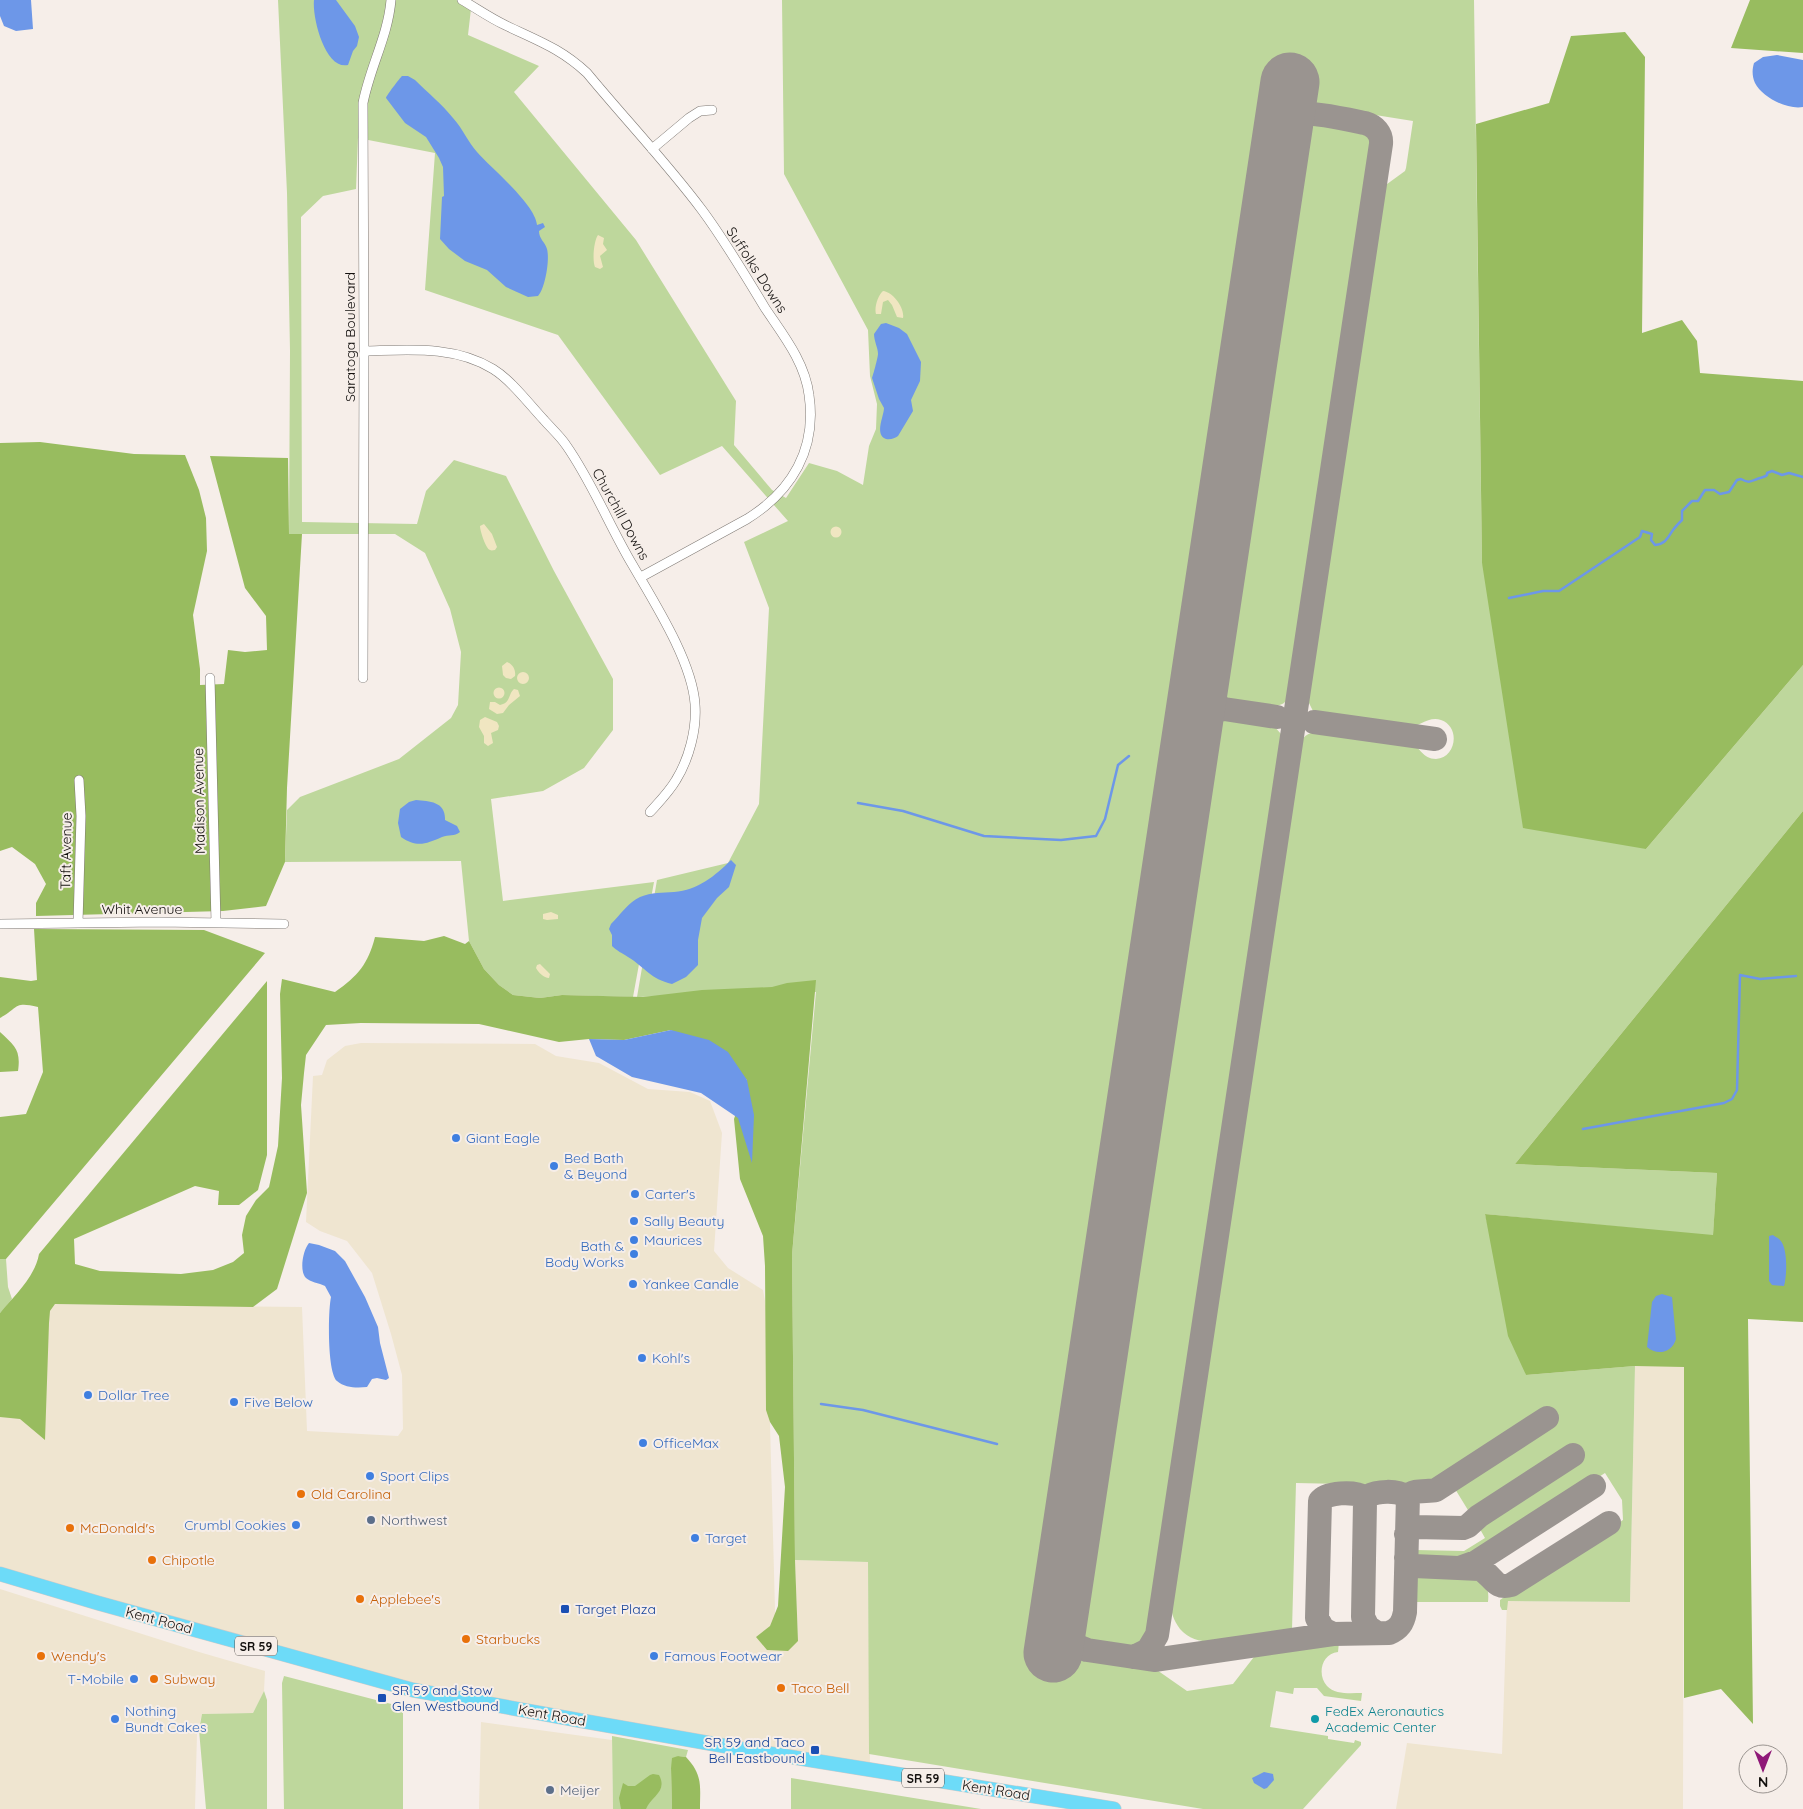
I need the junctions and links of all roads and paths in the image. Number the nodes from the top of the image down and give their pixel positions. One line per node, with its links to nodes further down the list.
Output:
1 (391, 0): 5 (street, Saratoga Boulevard)
2 (462, 0): 4 (street, Suffolks Downs)
3 (712, 110): 4 (street)
4 (652, 149): 6 (street, Suffolks Downs)
5 (364, 351): 6 (street, Churchill Downs); 8 (street, Saratoga Boulevard)
6 (641, 577): 10 (street, Churchill Downs)
7 (210, 678): 12 (street, Madison Avenue)
8 (363, 678)
9 (79, 780): 11 (street, Taft Avenue)
10 (650, 812)
11 (78, 923): 12 (street, Whit Avenue); 13 (street, Whit Avenue)
12 (216, 923): 14 (street, Whit Avenue)
13 (0, 924)
14 (284, 924)
15 (0, 1574): 16 (main road, Kent Road / SR 59)
16 (1114, 1809)

